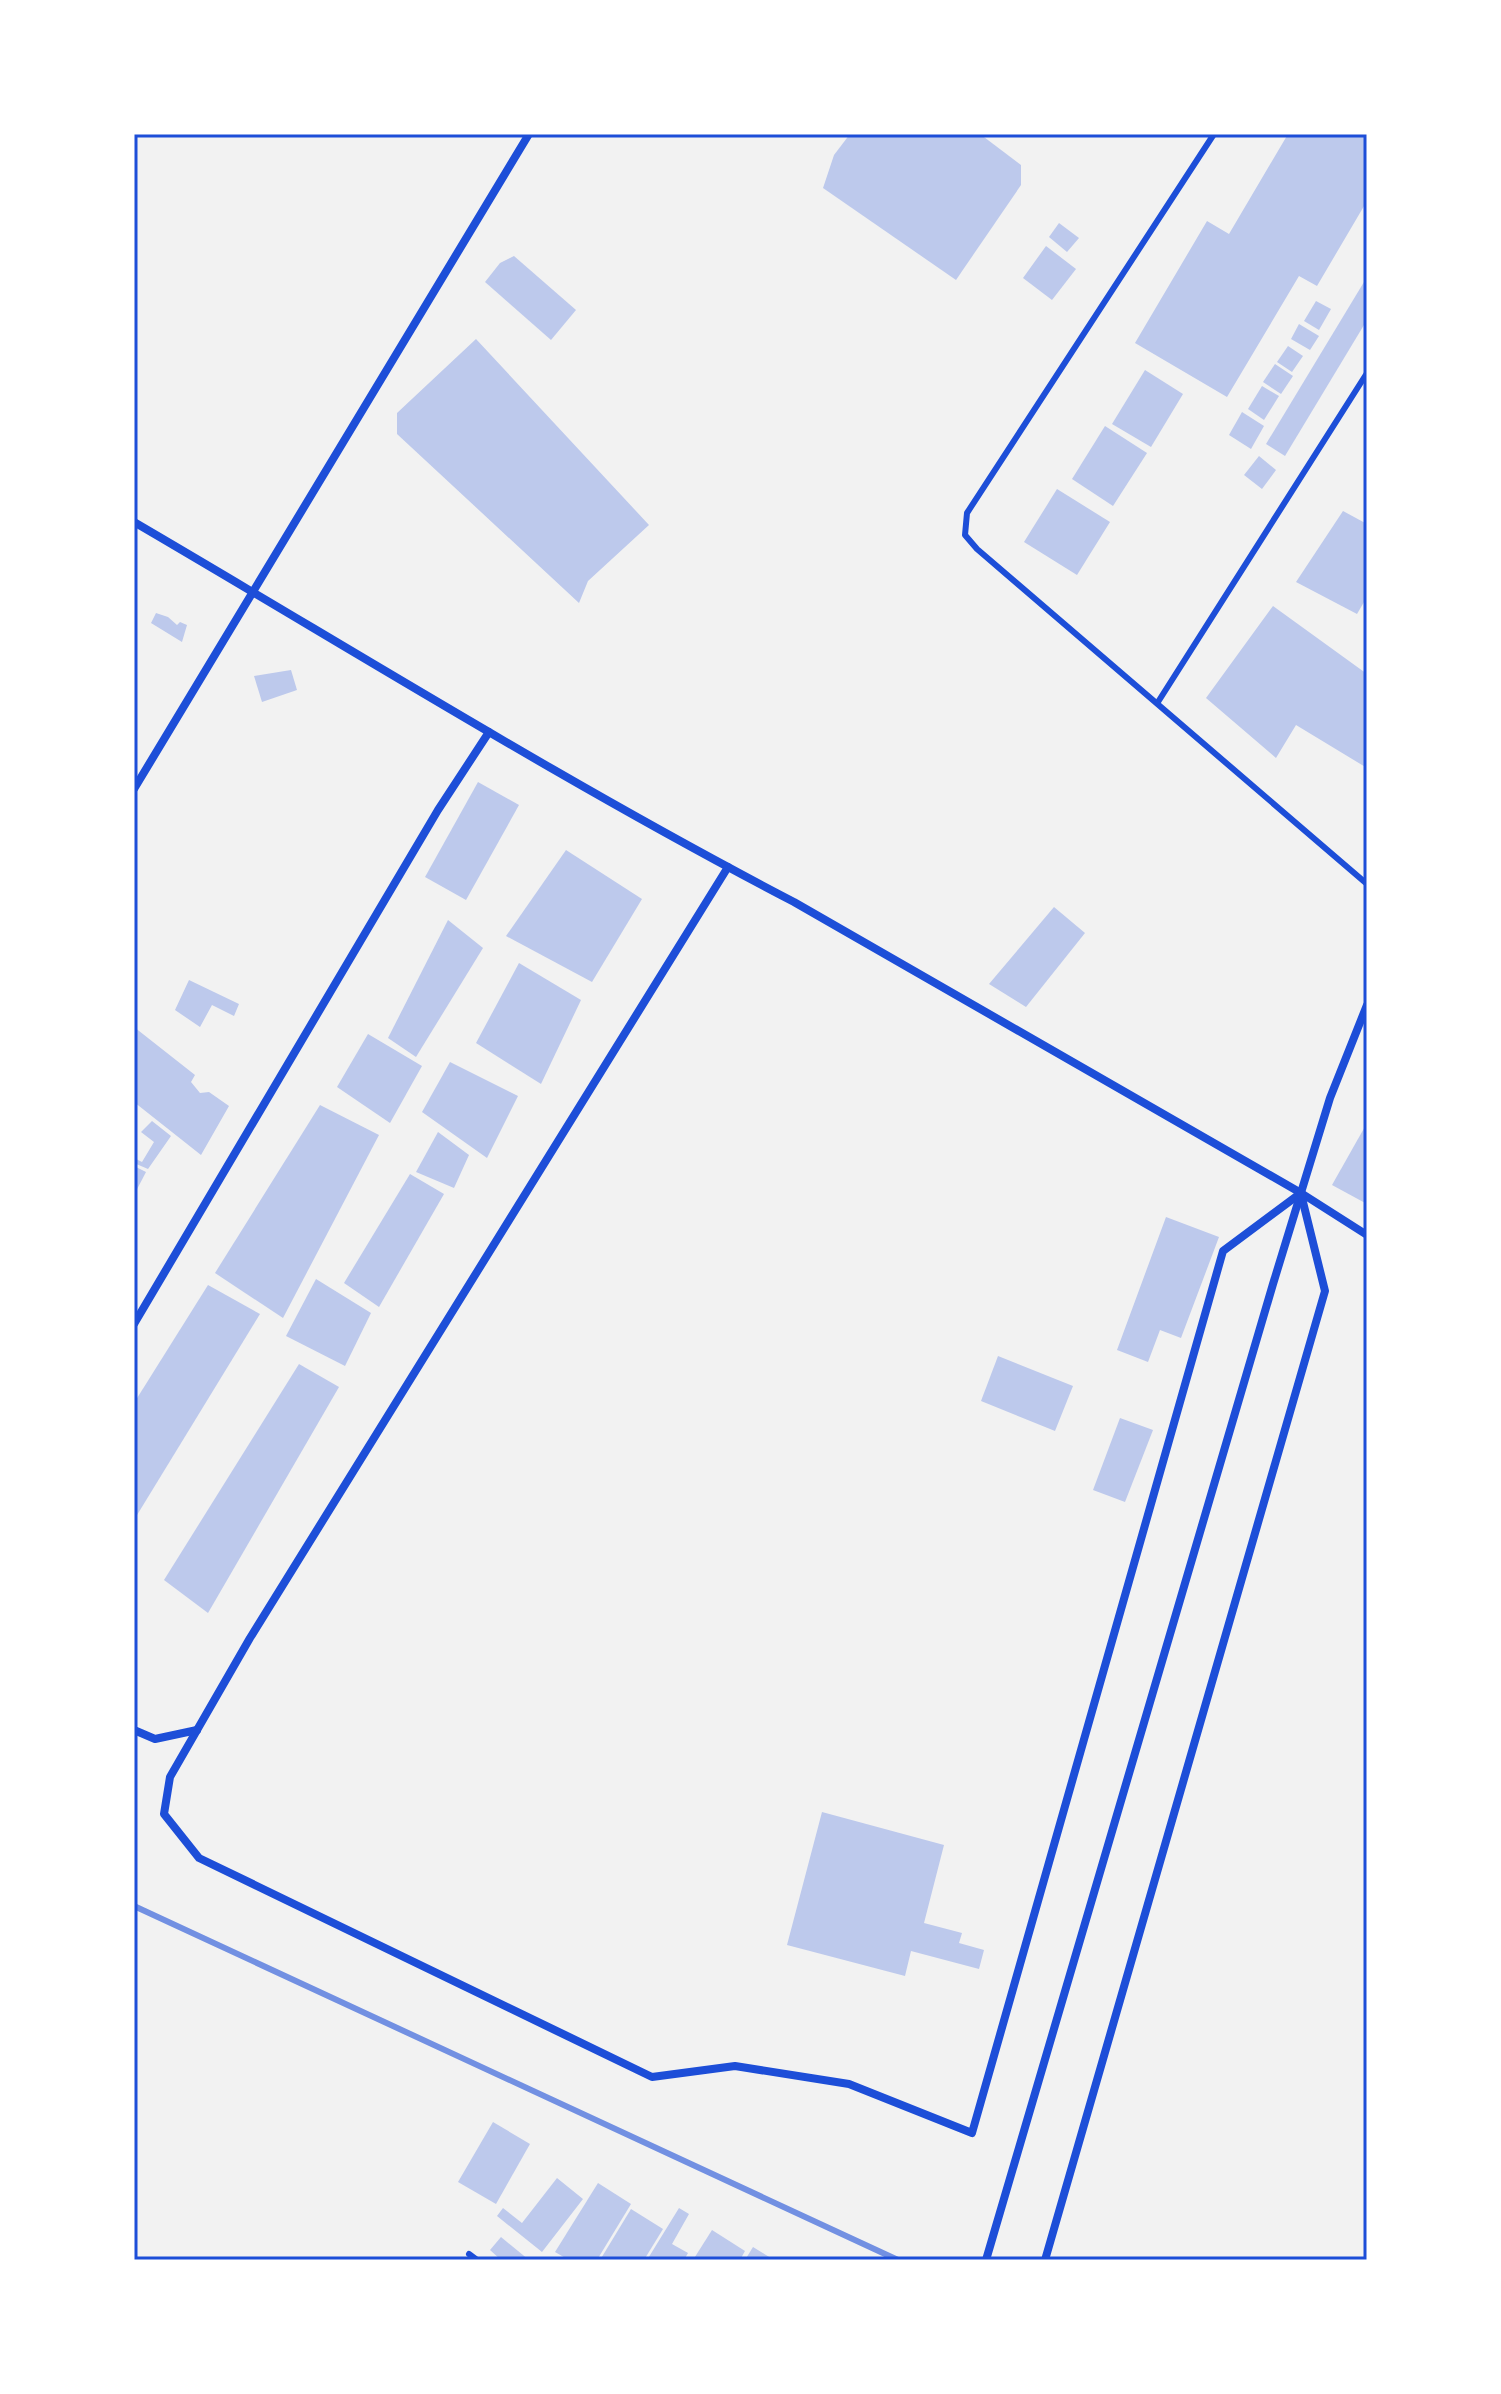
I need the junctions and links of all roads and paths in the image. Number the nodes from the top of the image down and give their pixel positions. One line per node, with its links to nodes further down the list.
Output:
1 (529, 134): 5 (street)
2 (1214, 134): 6 (lane)
3 (1367, 373): 6 (lane)
4 (134, 522): 5 (street)
5 (252, 591): 7 (street); 8 (street)
6 (1158, 702): 10 (lane)
7 (489, 732): 9 (street); 14 (street)
8 (134, 789)
9 (728, 867): 12 (street); 16 (street)
10 (1367, 884)
11 (1367, 1005): 12 (street)
12 (1301, 1193): 13 (street); 16 (street); 19 (street); 20 (street)
13 (1367, 1235)
14 (134, 1324)
15 (134, 1730): 16 (street)
16 (197, 1730)
17 (469, 2254): 18 (lane)
18 (477, 2260)
19 (986, 2260)
20 (1045, 2260)

